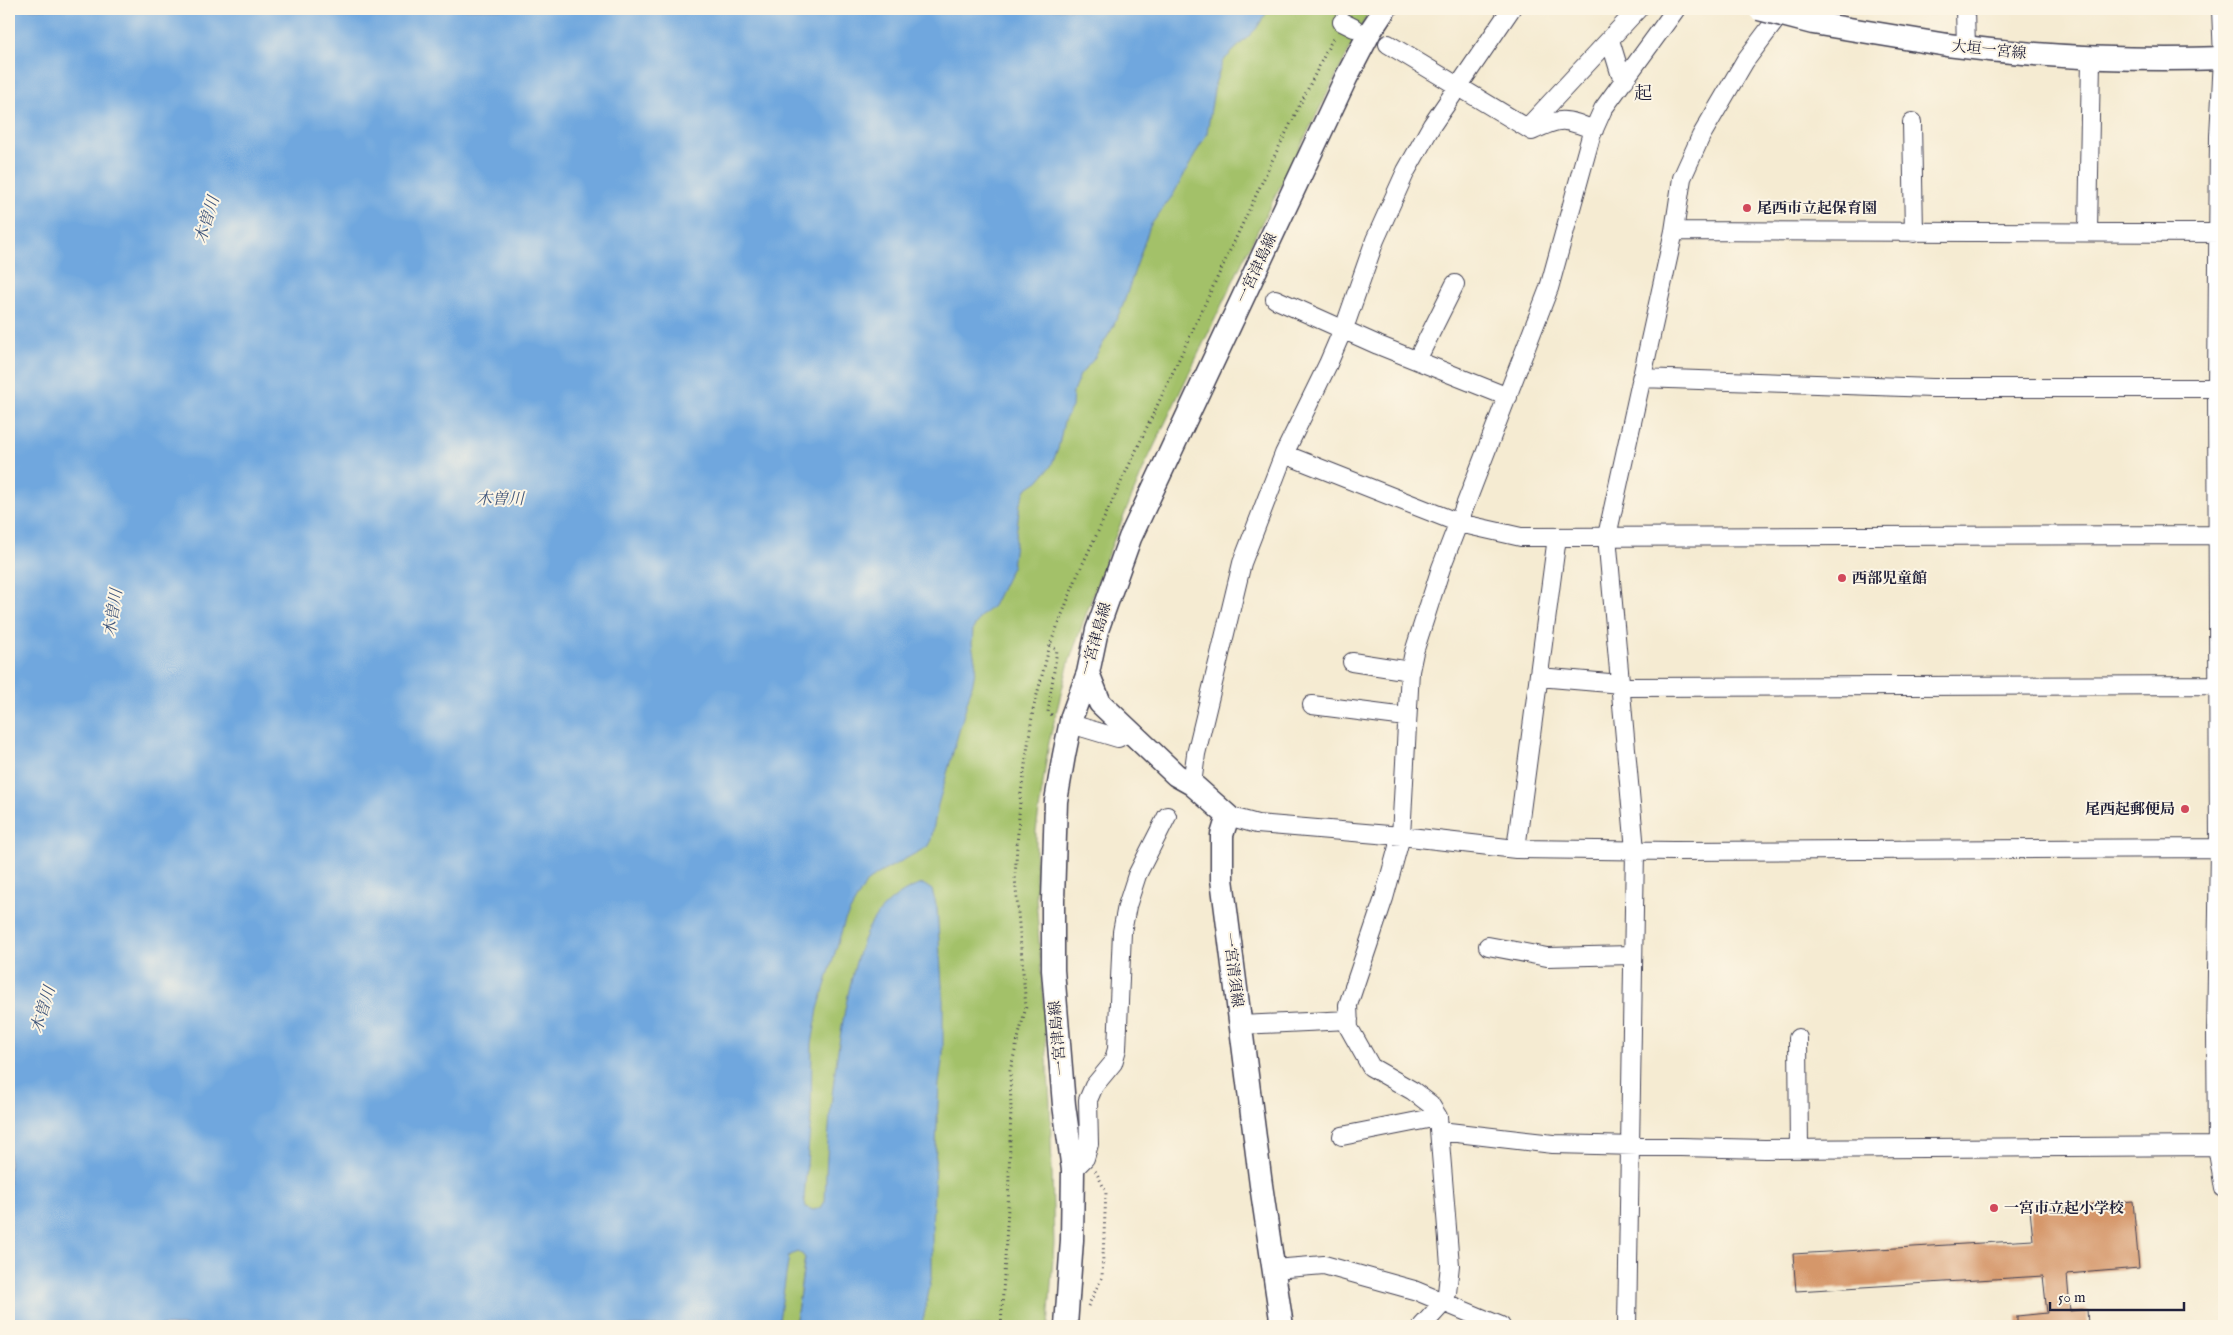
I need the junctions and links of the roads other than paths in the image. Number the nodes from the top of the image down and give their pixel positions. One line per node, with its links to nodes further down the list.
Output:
1 (1385, 9): 37 (main road, 一宮津島線)
2 (1511, 9): 15 (street)
3 (1638, 9): 9 (street)
4 (1676, 9): 14 (street)
5 (1759, 9): 11 (main road, 大垣一宮線, bridge)
6 (1784, 9): 19 (street)
7 (1965, 9): 11 (street)
8 (2222, 9): 12 (street)
9 (1610, 40): 14 (street); 17 (street)
10 (1388, 44): 15 (street)
11 (1957, 47): 13 (main road, 大垣一宮線)
12 (2224, 58): 13 (main road, 大垣一宮線); 22 (street)
13 (2091, 59): 21 (street)
14 (1625, 80): 18 (street)
15 (1457, 85): 17 (street); 25 (street)
16 (1912, 122): 20 (street)
17 (1527, 128): 18 (street)
18 (1594, 130): 29 (street)
19 (1674, 231): 20 (street); 27 (street)
20 (1914, 232): 21 (street)
21 (2088, 232): 22 (street)
22 (2222, 233): 28 (street)
23 (1455, 284): 26 (street)
24 (1275, 299): 25 (street)
25 (1344, 328): 26 (street); 30 (street)
26 (1417, 360): 29 (street)
27 (1641, 378): 28 (street); 33 (street)
28 (2217, 388): 32 (street)
29 (1508, 397): 31 (street)
30 (1284, 454): 31 (street); 45 (street)
31 (1459, 523): 34 (street); 36 (street)
32 (2221, 535): 33 (street); 39 (street)
33 (1607, 536): 34 (street); 40 (street)
34 (1558, 537): 38 (street)
35 (1352, 662): 36 (street)
36 (1410, 671): 42 (street)
37 (1088, 673): 44 (main road); 62 (main road, 一宮津島線)
38 (1539, 677): 40 (street); 50 (street)
39 (2219, 685): 40 (street); 49 (street)
40 (1621, 686): 51 (street)
41 (1312, 705): 42 (street)
42 (1406, 718): 48 (street)
43 (1082, 727): 44 (street)
44 (1130, 732): 45 (main road)
45 (1192, 784): 47 (main road)
46 (1166, 816): 62 (street)
47 (1228, 816): 48 (street); 55 (main road, 一宮清須線)
48 (1401, 836): 50 (street); 54 (street)
49 (2222, 848): 51 (street); 60 (street)
50 (1516, 849): 51 (street)
51 (1636, 850): 53 (street)
52 (1488, 946): 53 (street)
53 (1632, 956): 59 (street)
54 (1348, 1020): 55 (street); 57 (street)
55 (1240, 1025): 64 (main road, 一宮清須線)
56 (1798, 1038): 61 (street)
57 (1439, 1124): 58 (street); 59 (street); 65 (street)
58 (1342, 1136)
59 (1632, 1145): 61 (street); 70 (street)
60 (2220, 1146): 61 (street); 63 (street)
61 (1799, 1149)
62 (1079, 1164): 66 (main road, 一宮津島線)
63 (2224, 1189)
64 (1274, 1269): 65 (street); 67 (main road, 一宮清須線)
65 (1444, 1302): 68 (street); 69 (street)
66 (1066, 1326)
67 (1282, 1326)
68 (1422, 1326)
69 (1501, 1326)
70 (1627, 1326)

